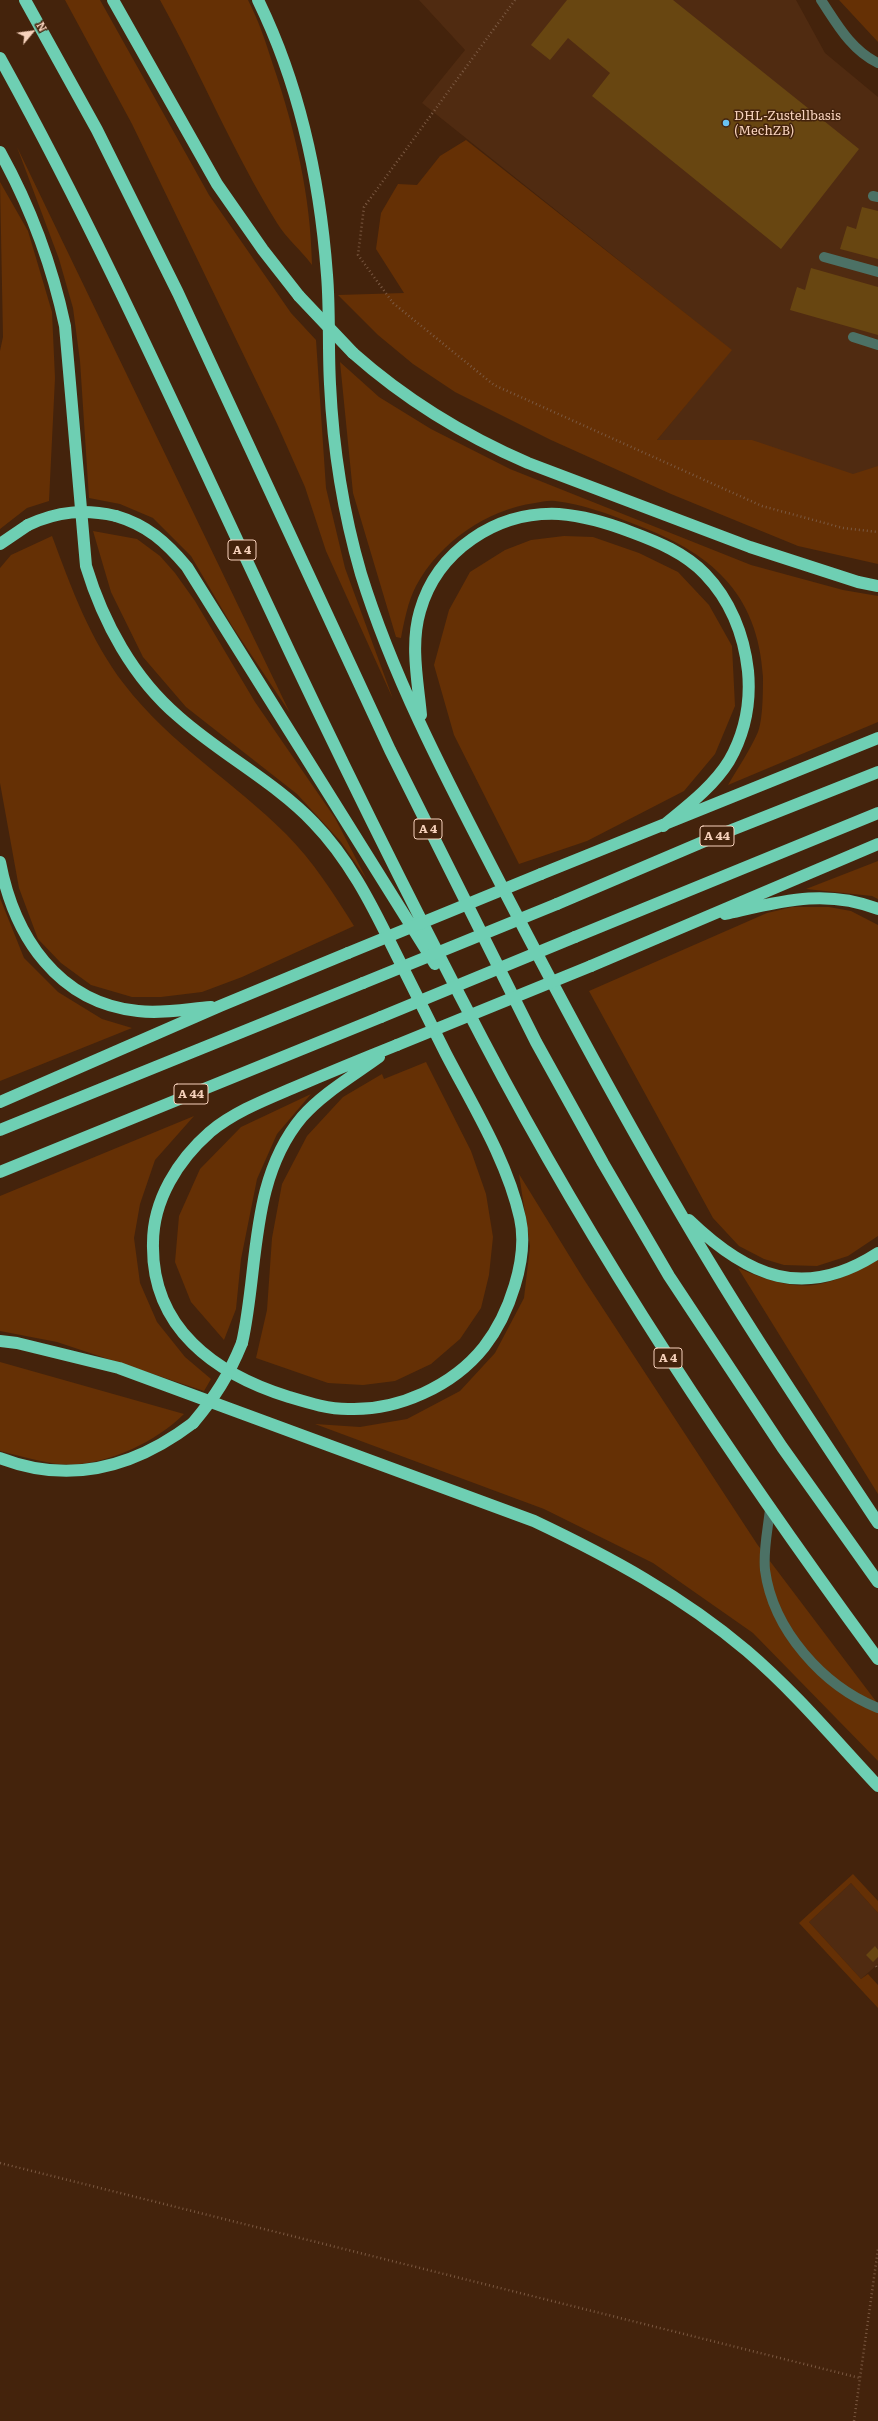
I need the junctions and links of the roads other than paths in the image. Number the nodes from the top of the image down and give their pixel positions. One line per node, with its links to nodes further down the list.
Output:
1 (25, 0): 35 (highway, A 4)
2 (113, 0): 13 (highway, bridge)
3 (258, 0): 14 (highway)
4 (821, 0): 6 (street)
5 (0, 58): 24 (highway, A 4)
6 (878, 63)
7 (0, 152): 25 (highway)
8 (824, 257): 9 (street)
9 (878, 272)
10 (853, 337): 11 (street)
11 (878, 345)
12 (0, 544): 24 (highway, bridge)
13 (878, 586)
14 (422, 724): 18 (highway); 29 (highway)
15 (878, 738): 18 (highway)
16 (878, 772): 27 (highway, A 44, bridge)
17 (878, 813): 28 (highway, A 44, bridge)
18 (663, 826): 23 (highway, bridge)
19 (878, 844): 22 (highway)
20 (0, 862): 23 (highway)
21 (878, 909): 22 (highway)
22 (699, 920): 25 (highway, bridge)
23 (220, 1006): 26 (highway)
24 (484, 1041): 33 (highway, A 4)
25 (396, 1045): 32 (highway, bridge)
26 (0, 1102)
27 (0, 1130)
28 (0, 1172)
29 (677, 1208): 30 (highway); 34 (highway)
30 (878, 1253)
31 (0, 1341): 38 (highway)
32 (0, 1458)
33 (770, 1509): 36 (highway, A 4); 37 (street)
34 (878, 1523)
35 (878, 1582)
36 (878, 1659)
37 (878, 1708)
38 (878, 1786)

